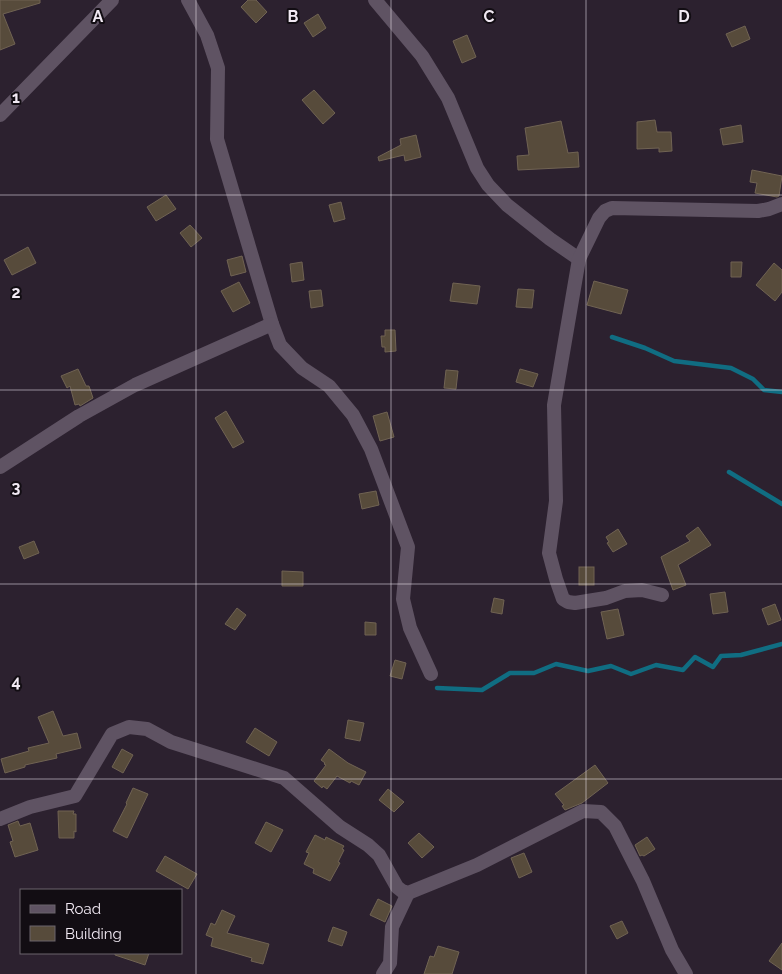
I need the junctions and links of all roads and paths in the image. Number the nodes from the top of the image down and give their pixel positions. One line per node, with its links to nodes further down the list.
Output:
1 (112, 0): 4 (street)
2 (188, 0): 7 (street)
3 (375, 0): 6 (street)
4 (0, 115)
5 (782, 204): 6 (street)
6 (579, 259): 9 (street)
7 (272, 324): 8 (street); 10 (street)
8 (0, 467)
9 (662, 595)
10 (431, 674)
11 (0, 819): 12 (street)
12 (408, 893): 13 (street); 14 (street)
13 (384, 974)
14 (686, 974)

